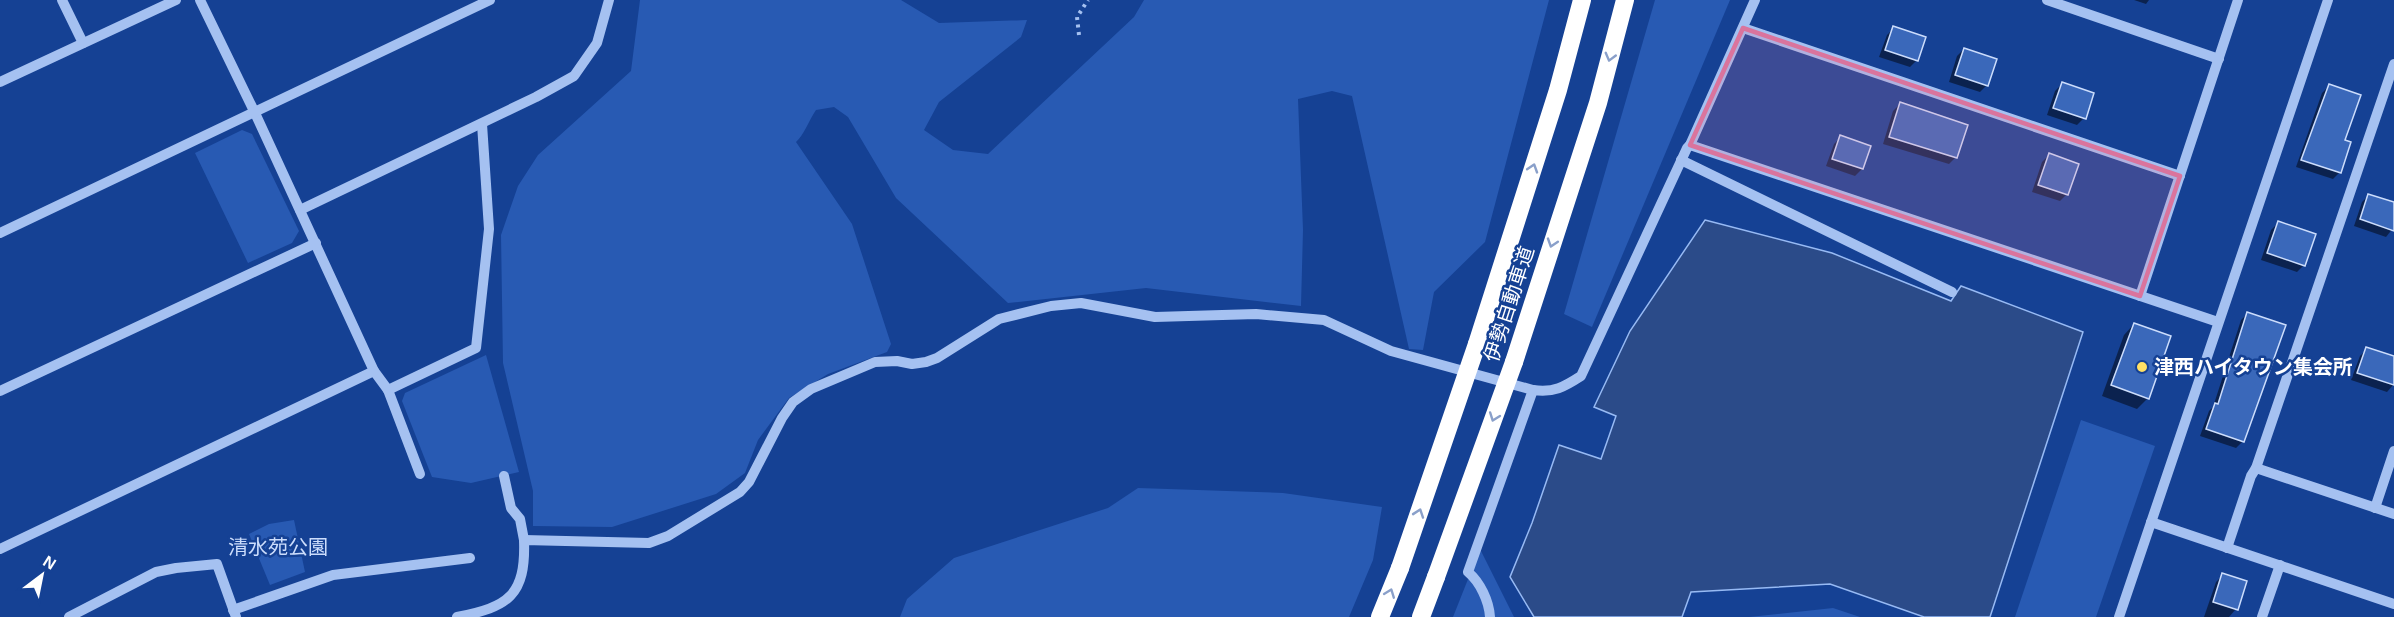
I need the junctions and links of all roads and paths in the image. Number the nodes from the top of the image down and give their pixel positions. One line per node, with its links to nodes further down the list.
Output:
1 (62, 0): 15 (street)
2 (176, 0): 15 (street)
3 (200, 0): 19 (street)
4 (490, 0): 19 (street)
5 (609, 0): 20 (street)
6 (1088, 0): 14 (path)
7 (1582, 0): 50 (highway, 伊勢自動車道, one-way to 7, bridge)
8 (1625, 0): 51 (highway, 伊勢自動車道, one-way to 51, bridge)
9 (1755, 0): 13 (street)
10 (2047, 0): 16 (street)
11 (2238, 0): 16 (street)
12 (2328, 0): 29 (street)
13 (1743, 28): 21 (street); 23 (street)
14 (1079, 35)
15 (83, 43): 18 (street)
16 (2219, 59): 23 (street)
17 (2394, 64): 35 (street)
18 (0, 82)
19 (255, 113): 24 (street); 25 (street)
20 (482, 123): 24 (street); 31 (street)
21 (1690, 145): 22 (street); 28 (street)
22 (1681, 160): 27 (street); 32 (street)
23 (2180, 176): 28 (street)
24 (300, 210): 26 (street)
25 (0, 233)
26 (316, 243): 30 (street); 33 (street)
27 (1952, 292)
28 (2140, 296): 29 (street)
29 (2218, 322): 40 (street)
30 (374, 371): 31 (street); 43 (street)
31 (388, 390): 36 (street)
32 (1533, 390): 41 (street); 52 (street)
33 (0, 391)
34 (2394, 451): 38 (street)
35 (2256, 468): 38 (street); 42 (street)
36 (420, 474)
37 (504, 476): 41 (street)
38 (2375, 508): 39 (street)
39 (2394, 514)
40 (2151, 522): 42 (street); 53 (street)
41 (525, 540): 49 (street)
42 (2227, 548): 45 (street)
43 (0, 549)
44 (470, 558): 47 (street)
45 (2280, 565): 46 (street); 54 (street)
46 (2394, 604)
47 (235, 613): 48 (street)
48 (69, 617)
49 (457, 617)
50 (1380, 617)
51 (1421, 617)
52 (1490, 617)
53 (2119, 617)
54 (2262, 617)

